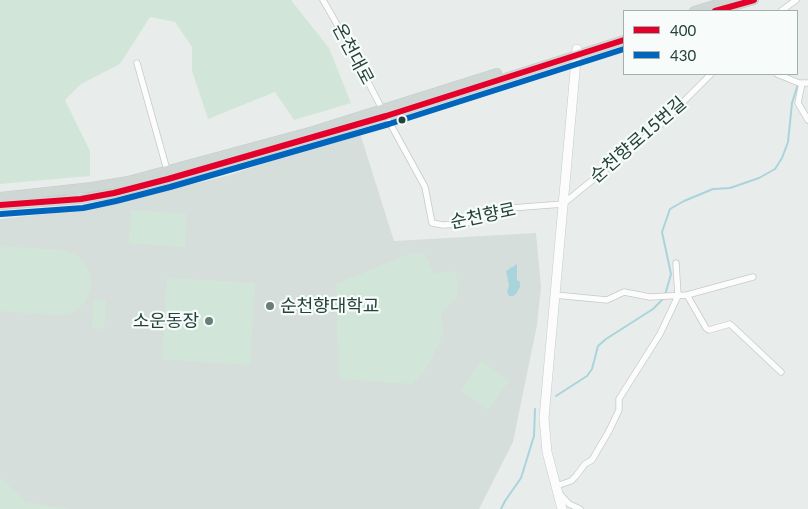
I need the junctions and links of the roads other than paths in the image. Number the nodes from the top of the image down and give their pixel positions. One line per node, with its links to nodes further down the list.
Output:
1 (323, 0): 15 (street, 온천대로)
2 (732, 0): 5 (main road)
3 (754, 0): 6 (main road)
4 (796, 0): 7 (street)
5 (697, 10)
6 (719, 10)
7 (783, 10)
8 (623, 34): 10 (main road)
9 (623, 40): 10 (main road)
10 (576, 52): 15 (main road); 19 (main road)
11 (137, 63): 17 (street)
12 (710, 75): 19 (street, 순천향로15번길)
13 (779, 75): 14 (street)
14 (805, 83): 16 (street)
15 (384, 113): 17 (main road); 19 (street, 순천향로); 20 (main road)
16 (808, 120)
17 (166, 170): 18 (main road)
18 (0, 197)
19 (563, 204): 23 (main road)
20 (0, 205)
21 (676, 263): 25 (street)
22 (753, 277): 24 (street)
23 (555, 295): 25 (street); 27 (main road)
24 (687, 295): 25 (street); 26 (street)
25 (678, 296): 27 (street)
26 (781, 372)
27 (556, 489): 28 (main road); 29 (street)
28 (562, 509)
29 (580, 509)

